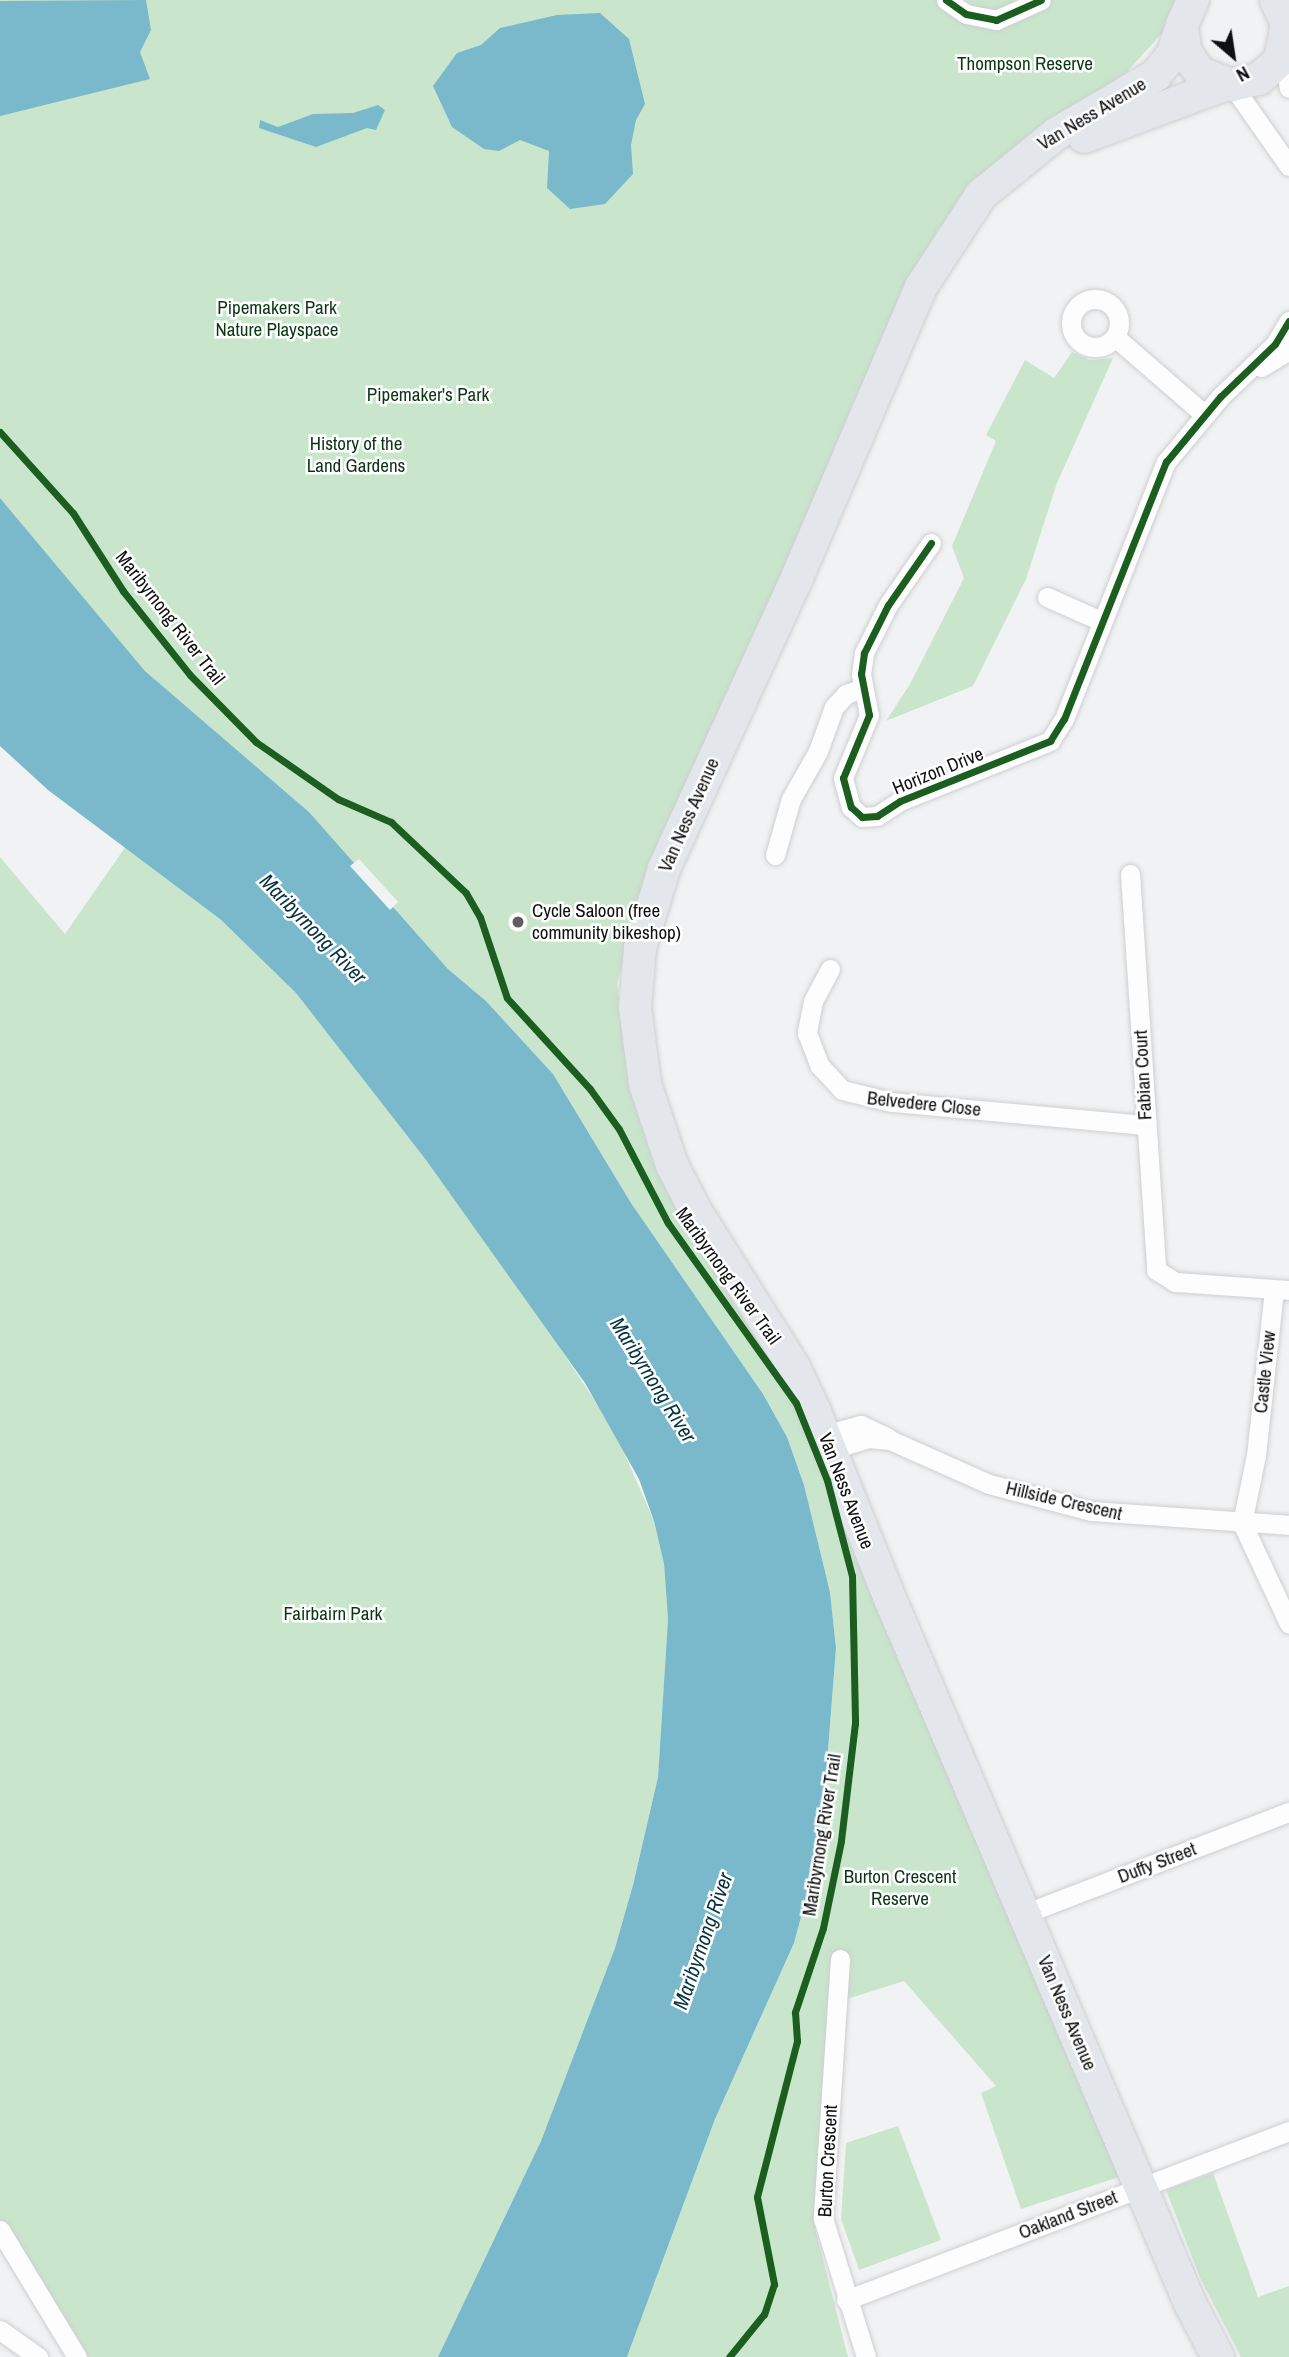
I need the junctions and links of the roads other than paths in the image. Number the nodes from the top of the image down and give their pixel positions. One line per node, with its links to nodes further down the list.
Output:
1 (946, 0): 2 (street)
2 (1041, 0)
3 (1276, 0): 5 (main road)
4 (1185, 10): 6 (main road); 9 (main road, Van Ness Avenue)
5 (1287, 41): 6 (main road, Van Ness Avenue); 7 (street)
6 (1228, 85): 8 (street); 9 (main road, Van Ness Avenue)
7 (1289, 88)
8 (1289, 166)
9 (938, 261): 23 (main road, Van Ness Avenue)
10 (1289, 321): 13 (street, Horizon Drive)
11 (1115, 337): 13 (street)
12 (1289, 350): 13 (street, Horizon Drive)
13 (1204, 414): 16 (street, Horizon Drive)
14 (931, 544): 17 (street, Horizon Drive)
15 (1047, 597): 16 (street)
16 (1099, 620): 17 (street, Horizon Drive)
17 (862, 681): 18 (street)
18 (775, 855)
19 (1130, 874): 21 (street, Fabian Court)
20 (830, 969): 21 (street, Belvedere Close)
21 (1146, 1125): 22 (street, Fabian Court)
22 (1282, 1290): 24 (street, Castle View)
23 (828, 1443): 24 (street, Hillside Crescent); 28 (main road, Van Ness Avenue)
24 (1257, 1524): 25 (street, Hillside Crescent); 26 (street, Castle View)
25 (1289, 1525)
26 (1289, 1624)
27 (1289, 1812): 28 (street, Duffy Street)
28 (1024, 1914): 31 (main road, Van Ness Avenue)
29 (840, 1959): 33 (street, Burton Crescent)
30 (1289, 2131): 31 (street, Oakland Street)
31 (1141, 2188): 33 (street, Oakland Street); 34 (main road, Van Ness Avenue)
32 (0, 2230): 37 (street)
33 (846, 2300): 38 (street, Burton Crescent)
34 (1190, 2303): 39 (main road, Van Ness Avenue); 40 (main road, Van Ness Avenue)
35 (0, 2330): 36 (street)
36 (38, 2357)
37 (77, 2357)
38 (866, 2357)
39 (1205, 2357)
40 (1218, 2357)

